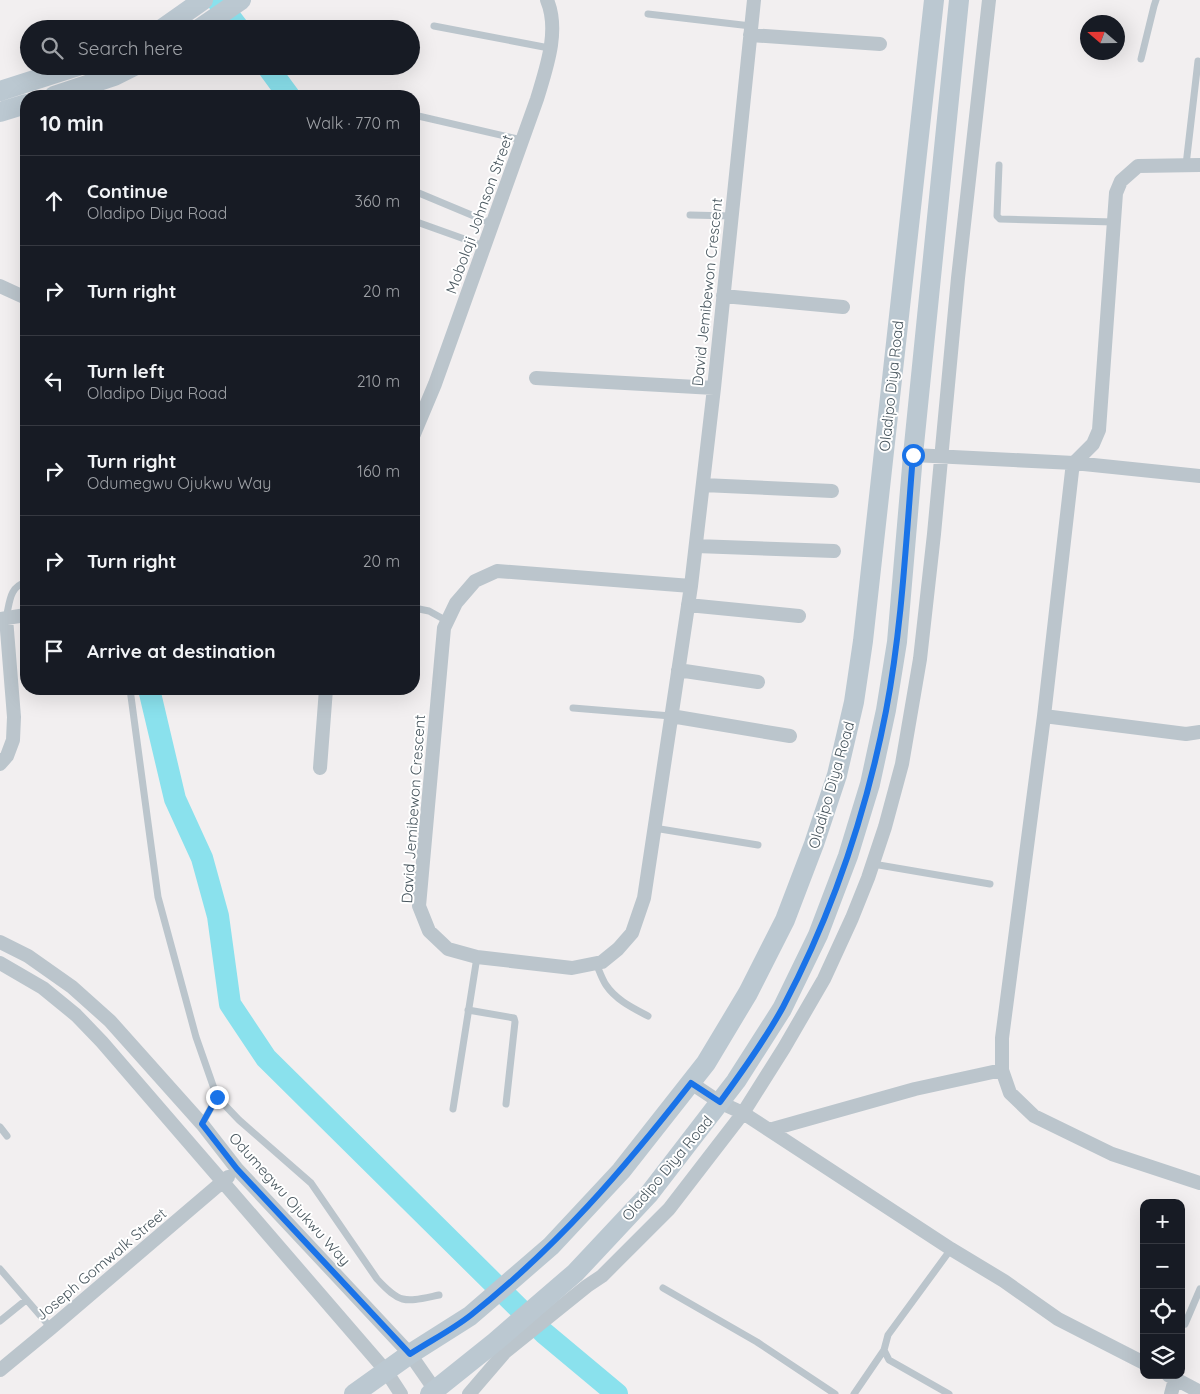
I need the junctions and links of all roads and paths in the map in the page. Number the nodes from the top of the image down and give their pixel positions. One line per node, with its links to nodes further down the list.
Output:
1 (203, 0): 10 (main road)
2 (241, 0): 11 (main road)
3 (547, 0): 15 (street, Mobolaji Johnson Street)
4 (754, 0): 13 (street, David Jemibewon Crescent)
5 (934, 0): 80 (main road, Oladipo Diya Road)
6 (959, 0): 42 (main road, Oladipo Diya Road)
7 (990, 0): 43 (street)
8 (1156, 0): 16 (lane)
9 (648, 14): 13 (lane)
10 (175, 20)
11 (212, 20)
12 (434, 26): 15 (lane)
13 (751, 31): 14 (street); 30 (street, David Jemibewon Crescent)
14 (880, 44)
15 (549, 48): 25 (street, Mobolaji Johnson Street)
16 (1141, 59)
17 (1198, 62): 27 (lane)
18 (50, 75): 21 (main road)
19 (116, 75): 20 (main road)
20 (72, 90)
21 (0, 91)
22 (20, 106): 23 (main road)
23 (0, 112)
24 (420, 116): 25 (lane)
25 (522, 140): 33 (street, Mobolaji Johnson Street)
26 (999, 165): 31 (lane)
27 (1193, 165): 31 (street)
28 (420, 194): 33 (lane)
29 (690, 215): 30 (lane)
30 (732, 216): 37 (street, David Jemibewon Crescent)
31 (1114, 222): 44 (street)
32 (420, 223): 34 (lane)
33 (492, 224): 34 (street, Mobolaji Johnson Street)
34 (484, 246): 41 (street, Mobolaji Johnson Street)
35 (0, 286): 36 (street)
36 (20, 295)
37 (723, 296): 38 (street); 40 (street, David Jemibewon Crescent)
38 (843, 307)
39 (536, 378): 40 (street)
40 (714, 388): 46 (street, David Jemibewon Crescent)
41 (420, 420)
42 (913, 455): 43 (street); 82 (main road, Oladipo Diya Road)
43 (941, 457): 44 (street); 71 (street)
44 (1074, 463): 45 (street); 64 (street)
45 (1200, 476)
46 (703, 485): 47 (street); 48 (street, David Jemibewon Crescent)
47 (832, 491)
48 (696, 546): 49 (street); 51 (street, David Jemibewon Crescent)
49 (834, 551)
50 (20, 584): 56 (lane)
51 (691, 586): 52 (street, David Jemibewon Crescent); 57 (street, David Jemibewon Crescent)
52 (688, 605): 55 (street); 58 (street, David Jemibewon Crescent)
53 (420, 609): 57 (lane)
54 (20, 616): 56 (street)
55 (799, 616)
56 (3, 618): 67 (street)
57 (447, 621): 74 (street, David Jemibewon Crescent)
58 (678, 670): 59 (street); 63 (street, David Jemibewon Crescent)
59 (758, 682)
60 (131, 695): 81 (lane)
61 (326, 695): 68 (street)
62 (573, 708): 63 (lane)
63 (672, 716): 66 (street); 69 (street, David Jemibewon Crescent)
64 (1044, 716): 65 (street); 79 (street)
65 (1200, 732)
66 (790, 736)
67 (0, 764)
68 (320, 768)
69 (654, 828): 70 (lane); 76 (street, David Jemibewon Crescent)
70 (758, 845)
71 (873, 864): 72 (lane); 85 (street)
72 (990, 884)
73 (0, 942): 86 (street, Odumegwu Ojukwu Way)
74 (477, 957): 76 (street, David Jemibewon Crescent); 77 (lane)
75 (0, 963): 91 (street)
76 (596, 963): 78 (lane)
77 (468, 1010): 83 (lane); 84 (lane)
78 (648, 1016)
79 (1002, 1070): 88 (street); 92 (street)
80 (691, 1083): 82 (street); 105 (main road, Oladipo Diya Road)
81 (217, 1097): 86 (lane); 98 (lane)
82 (720, 1102): 85 (street); 95 (main road, Oladipo Diya Road)
83 (506, 1104)
84 (453, 1109)
85 (743, 1113): 88 (street); 95 (street)
86 (202, 1124): 90 (street, Odumegwu Ojukwu Way)
87 (0, 1127): 89 (lane)
88 (769, 1130): 93 (street)
89 (7, 1136)
90 (237, 1169): 91 (street, Joseph Gomwalk Street); 105 (street, Odumegwu Ojukwu Way)
91 (223, 1182): 102 (street, Joseph Gomwalk Street); 108 (street)
92 (1200, 1183)
93 (951, 1249): 104 (lane); 106 (street)
94 (0, 1269): 99 (lane)
95 (581, 1280): 103 (main road, Oladipo Diya Road)
96 (663, 1288): 116 (lane)
97 (1200, 1289): 101 (lane)
98 (439, 1295)
99 (26, 1300): 100 (lane); 102 (lane)
100 (0, 1321)
101 (1185, 1324)
102 (51, 1328): 107 (street, Joseph Gomwalk Street)
103 (500, 1347): 112 (main road, Oladipo Diya Road); 115 (street)
104 (884, 1350): 117 (lane); 118 (lane)
105 (410, 1354): 108 (main road, Oladipo Diya Road); 112 (street, Odumegwu Ojukwu Way)
106 (1140, 1361)
107 (0, 1370)
108 (386, 1371): 113 (main road, Oladipo Diya Road); 114 (street)
109 (1171, 1379): 119 (street)
110 (1175, 1379): 111 (street)
111 (1200, 1392)
112 (434, 1393)
113 (354, 1394)
114 (401, 1394)
115 (469, 1394)
116 (835, 1394)
117 (854, 1394)
118 (949, 1394)
119 (1171, 1394)

